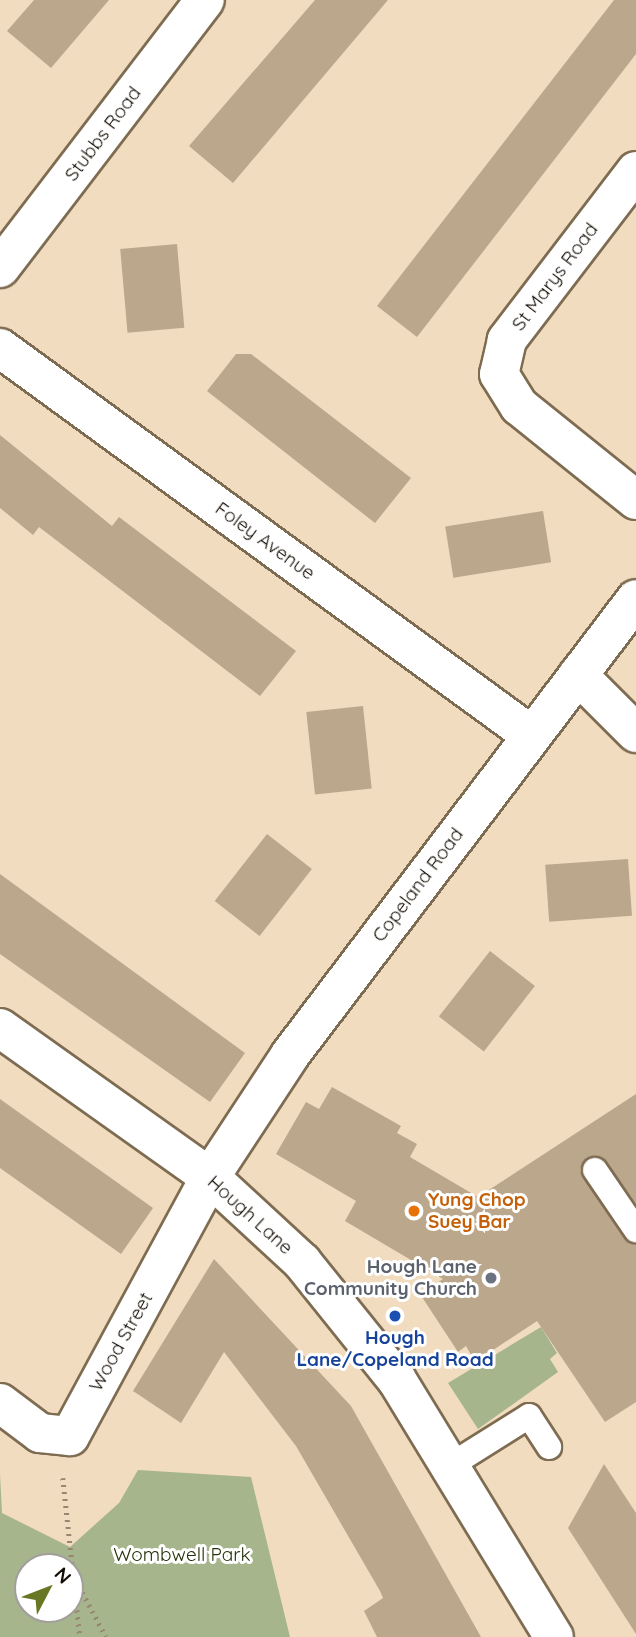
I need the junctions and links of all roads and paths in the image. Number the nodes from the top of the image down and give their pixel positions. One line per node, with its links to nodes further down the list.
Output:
1 (205, 0): 3 (street, Stubbs Road)
2 (636, 171): 5 (street, St Marys Road)
3 (0, 268)
4 (0, 348): 9 (street, Foley Avenue)
5 (636, 500)
6 (636, 599): 7 (street, Copeland Road)
7 (578, 675): 8 (street); 9 (street, Copeland Road)
8 (636, 733)
9 (531, 735): 12 (street, Copeland Road)
10 (0, 1028): 12 (street, Hough Lane)
11 (595, 1170): 13 (lane)
12 (210, 1177): 15 (street, Wood Street); 17 (street, Hough Lane)
13 (636, 1230)
14 (0, 1403): 15 (street)
15 (59, 1439): 18 (path)
16 (549, 1447): 17 (lane)
17 (451, 1465): 21 (street, Hough Lane)
18 (71, 1553)
19 (84, 1595): 20 (path)
20 (106, 1637)
21 (554, 1637)

